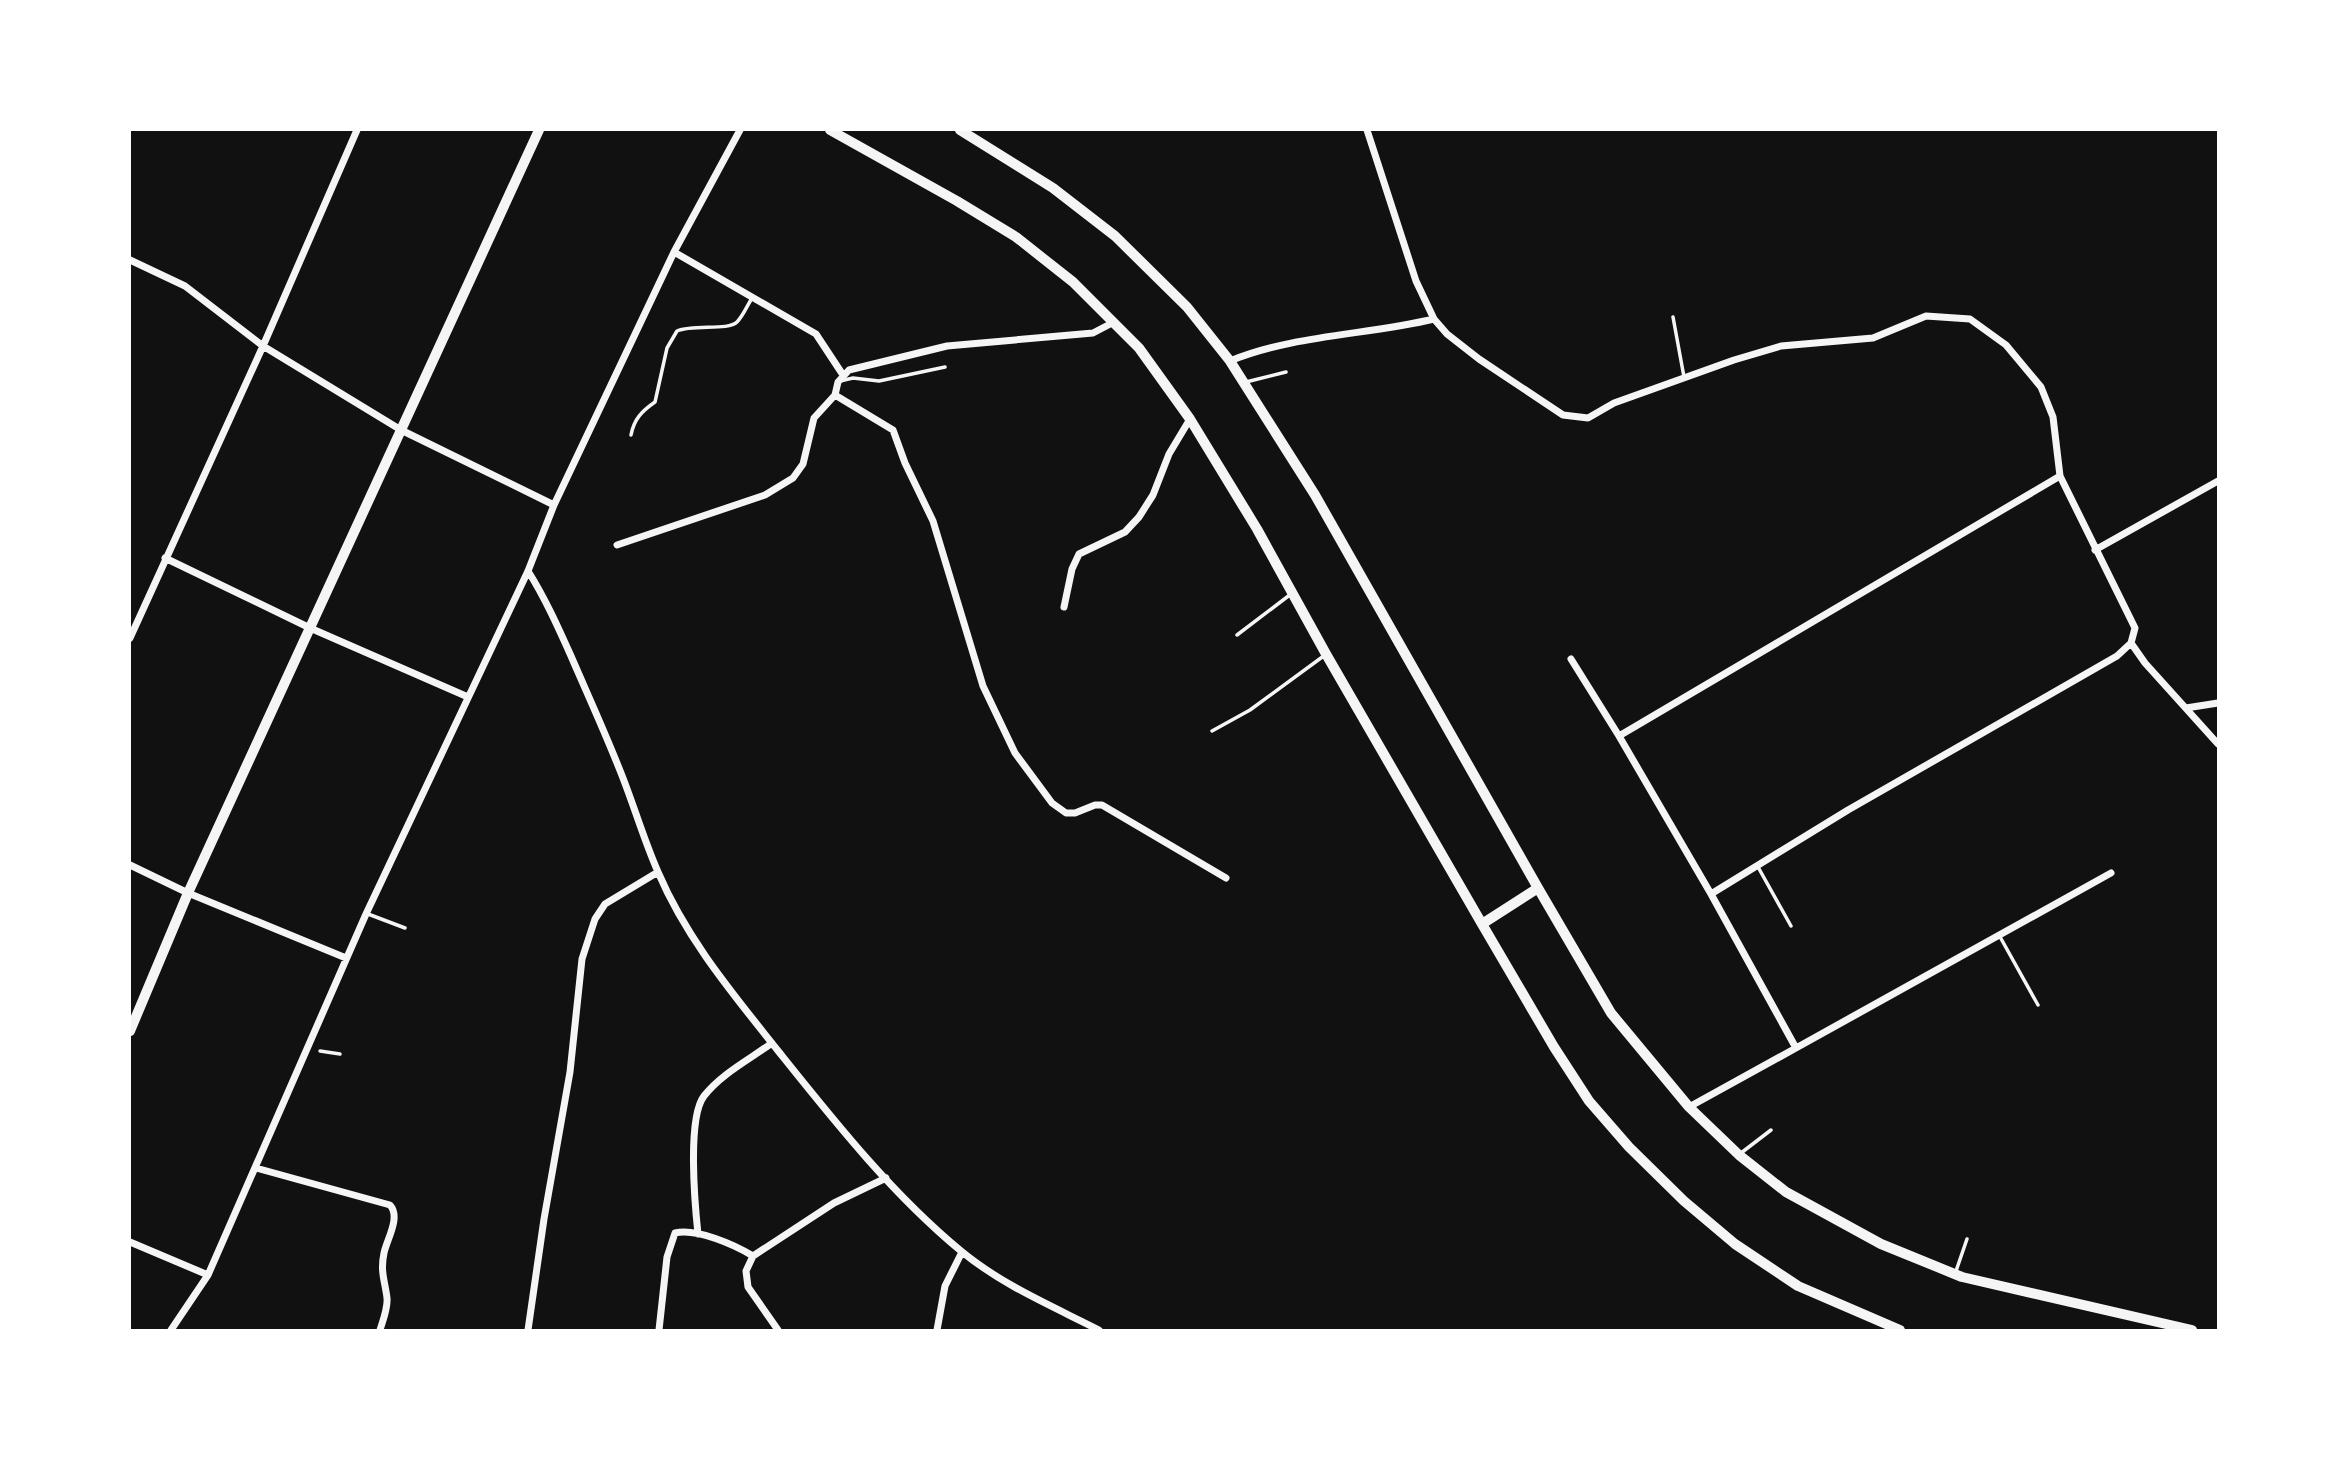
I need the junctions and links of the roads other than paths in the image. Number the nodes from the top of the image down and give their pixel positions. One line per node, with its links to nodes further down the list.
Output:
1 (357, 130): 13 (street)
2 (539, 130): 22 (street)
3 (740, 130): 7 (street)
4 (830, 130): 12 (main road)
5 (960, 130): 14 (main road)
6 (1367, 130): 11 (street)
7 (674, 252): 9 (street); 26 (street)
8 (130, 260): 13 (street)
9 (752, 298): 17 (street); 23 (lane)
10 (1673, 317): 18 (lane)
11 (1434, 319): 14 (street); 18 (street)
12 (1114, 322): 17 (street); 21 (main road)
13 (263, 346): 22 (street); 29 (street)
14 (1230, 361): 19 (main road)
15 (945, 367): 17 (lane)
16 (1286, 372): 19 (lane)
17 (841, 378): 20 (street)
18 (1684, 379): 24 (street)
19 (1244, 382): 50 (main road)
20 (835, 395): 27 (street); 49 (street)
21 (1191, 419): 31 (main road); 32 (street)
22 (401, 430): 26 (street); 33 (street)
23 (631, 435)
24 (2060, 476): 28 (street); 43 (street)
25 (2218, 481): 28 (street)
26 (554, 505): 30 (street)
27 (617, 545)
28 (2095, 550): 36 (street)
29 (165, 558): 33 (street); 35 (street)
30 (528, 571): 39 (street); 47 (street)
31 (1293, 593): 34 (lane); 37 (main road)
32 (1064, 607)
33 (310, 628): 39 (street); 51 (street)
34 (1237, 635)
35 (130, 638)
36 (2131, 643): 41 (street); 46 (street)
37 (1326, 654): 42 (lane); 54 (main road)
38 (1571, 659): 43 (street)
39 (468, 697): 53 (street)
40 (2218, 703): 41 (street)
41 (2186, 708): 44 (street)
42 (1212, 731)
43 (1619, 736): 52 (street)
44 (2218, 744)
45 (130, 865): 51 (street)
46 (1757, 865): 52 (street); 55 (lane)
47 (658, 872): 61 (street); 78 (street)
48 (2111, 873): 57 (street)
49 (1226, 878)
50 (1538, 888): 54 (main road); 63 (main road)
51 (188, 893): 58 (street); 60 (street)
52 (1710, 894): 62 (street)
53 (366, 914): 56 (lane); 58 (street)
54 (1482, 924): 75 (main road)
55 (1791, 926)
56 (405, 928)
57 (1999, 935): 59 (lane); 62 (street)
58 (346, 958): 66 (street)
59 (2038, 1005)
60 (130, 1031)
61 (772, 1043): 67 (street); 68 (street)
62 (1796, 1048): 63 (street)
63 (1689, 1107): 65 (main road)
64 (1771, 1130): 65 (lane)
65 (1739, 1154): 74 (main road)
66 (256, 1168): 73 (street); 77 (street)
67 (886, 1178): 71 (street); 72 (street)
68 (698, 1234): 72 (street); 79 (street)
69 (1966, 1239): 74 (lane)
70 (130, 1242): 73 (street)
71 (962, 1252): 81 (street); 82 (street)
72 (753, 1256): 80 (street)
73 (208, 1275): 76 (street)
74 (1955, 1275): 84 (main road)
75 (1877, 1326): 83 (main road)
76 (171, 1331)
77 (380, 1331)
78 (528, 1331)
79 (659, 1331)
80 (778, 1331)
81 (937, 1331)
82 (1099, 1331)
83 (1900, 1331)
84 (2192, 1331)

